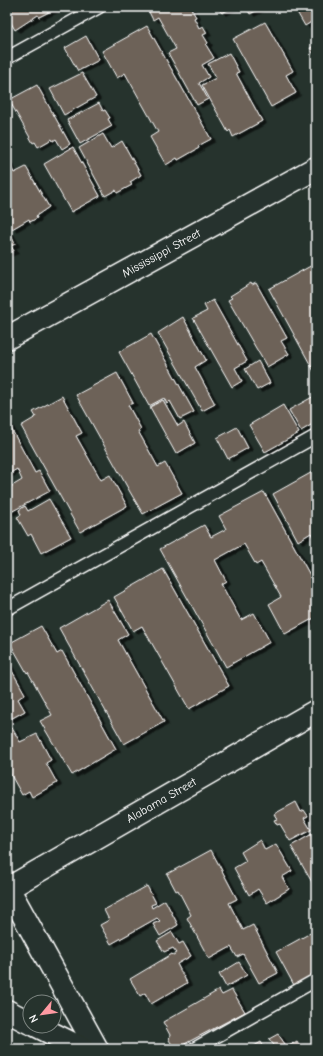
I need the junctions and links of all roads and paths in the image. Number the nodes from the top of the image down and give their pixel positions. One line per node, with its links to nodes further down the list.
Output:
1 (99, 7): 2 (lane)
2 (7, 58)
3 (316, 168): 4 (street, Mississippi Street)
4 (7, 338)
5 (316, 436): 6 (lane)
6 (7, 609)
7 (316, 711): 8 (street, Alabama Street)
8 (7, 888): 14 (street)
9 (316, 980): 15 (lane)
10 (7, 1011): 11 (street)
11 (22, 1019)
12 (52, 1034): 13 (street)
13 (83, 1049)
14 (97, 1049)
15 (194, 1049)

